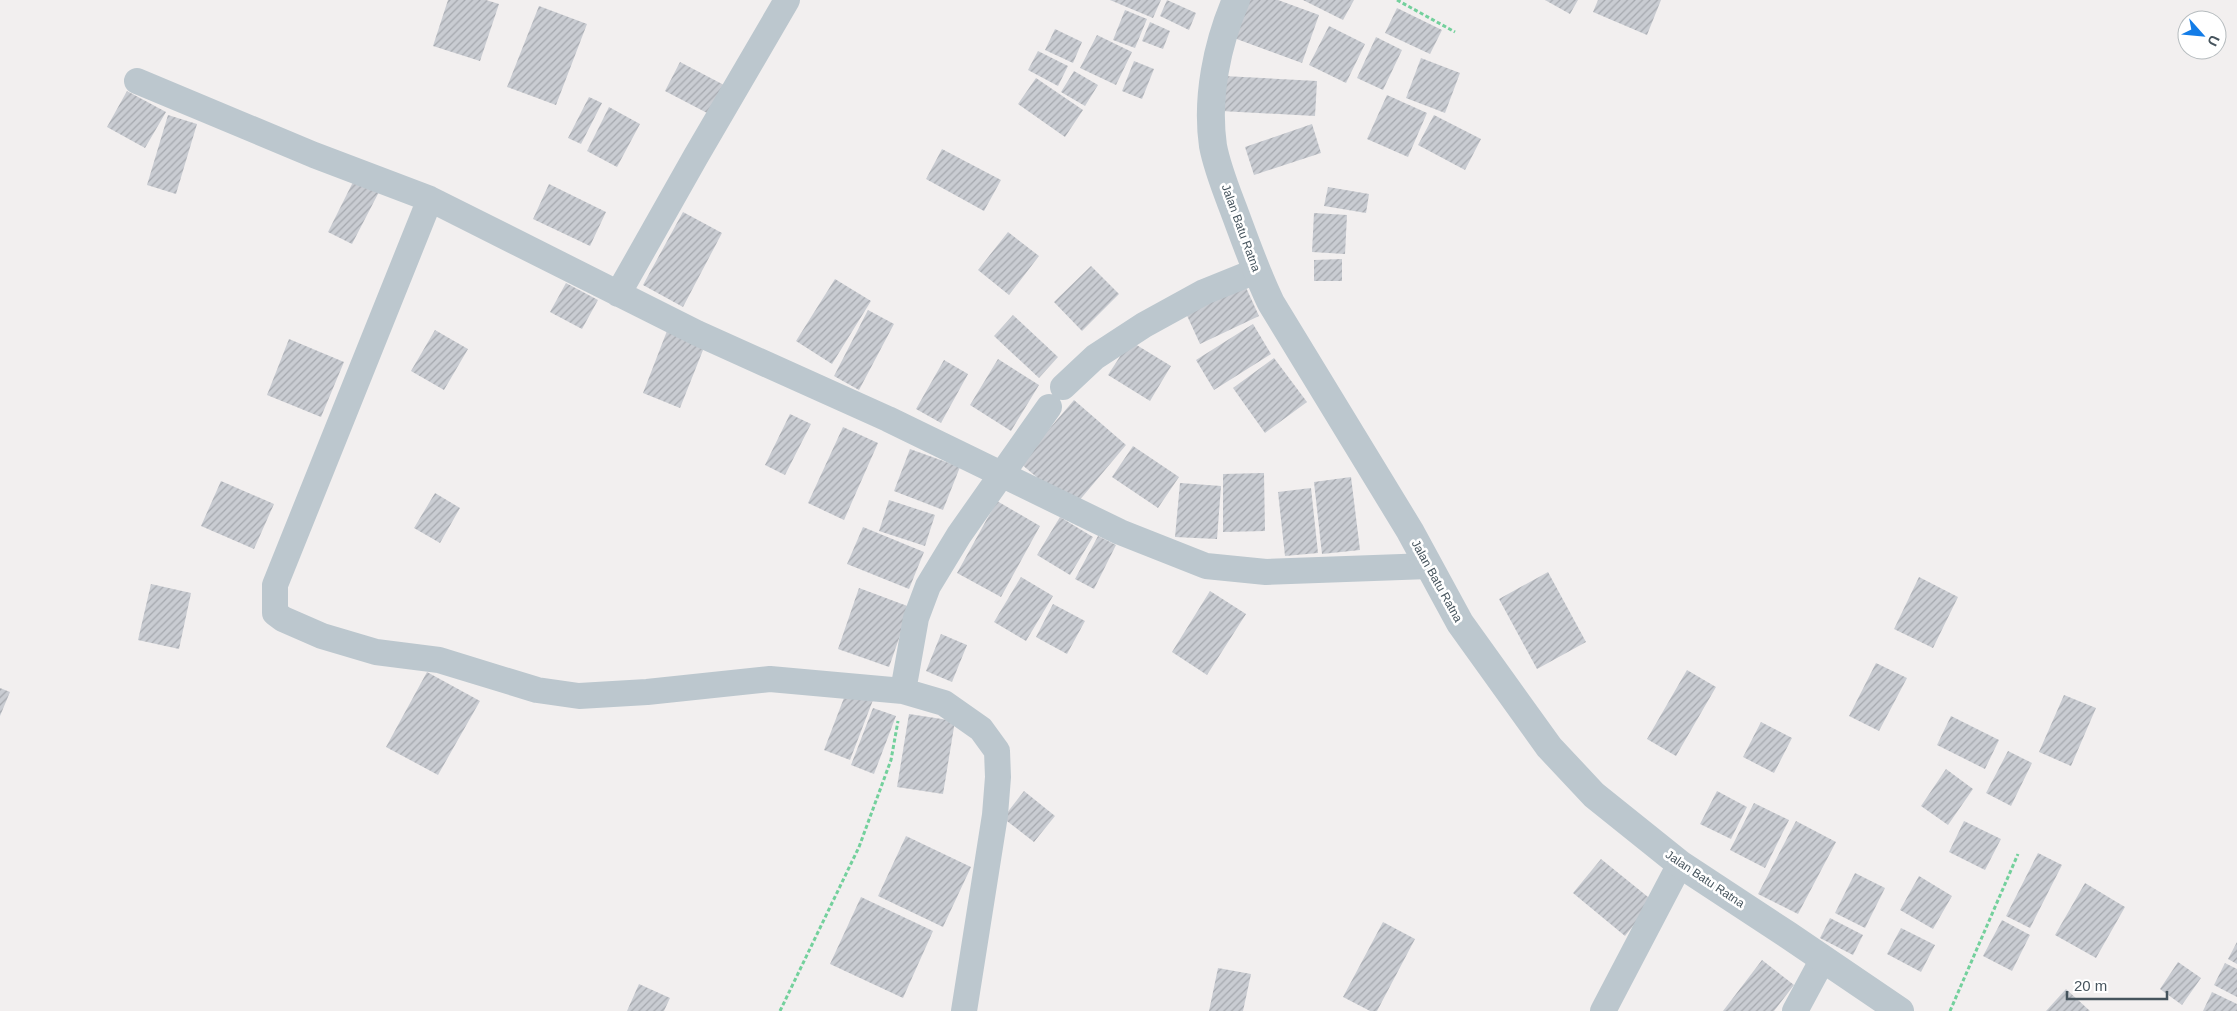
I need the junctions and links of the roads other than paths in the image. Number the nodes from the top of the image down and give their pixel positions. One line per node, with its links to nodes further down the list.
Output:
1 (787, 0): 6 (street)
2 (1236, 0): 5 (street, Jalan Batu Ratna)
3 (137, 81): 4 (street)
4 (430, 199): 6 (street); 9 (street)
5 (1256, 271): 7 (street); 8 (street, Jalan Batu Ratna)
6 (618, 294): 7 (street)
7 (1003, 474): 8 (street); 9 (street)
8 (1429, 566): 10 (street, Jalan Batu Ratna)
9 (903, 691): 12 (street)
10 (1680, 864): 11 (street, Jalan Batu Ratna); 13 (street)
11 (1823, 959): 14 (street); 15 (street, Jalan Batu Ratna)
12 (964, 1011)
13 (1603, 1011)
14 (1796, 1011)
15 (1900, 1011)

